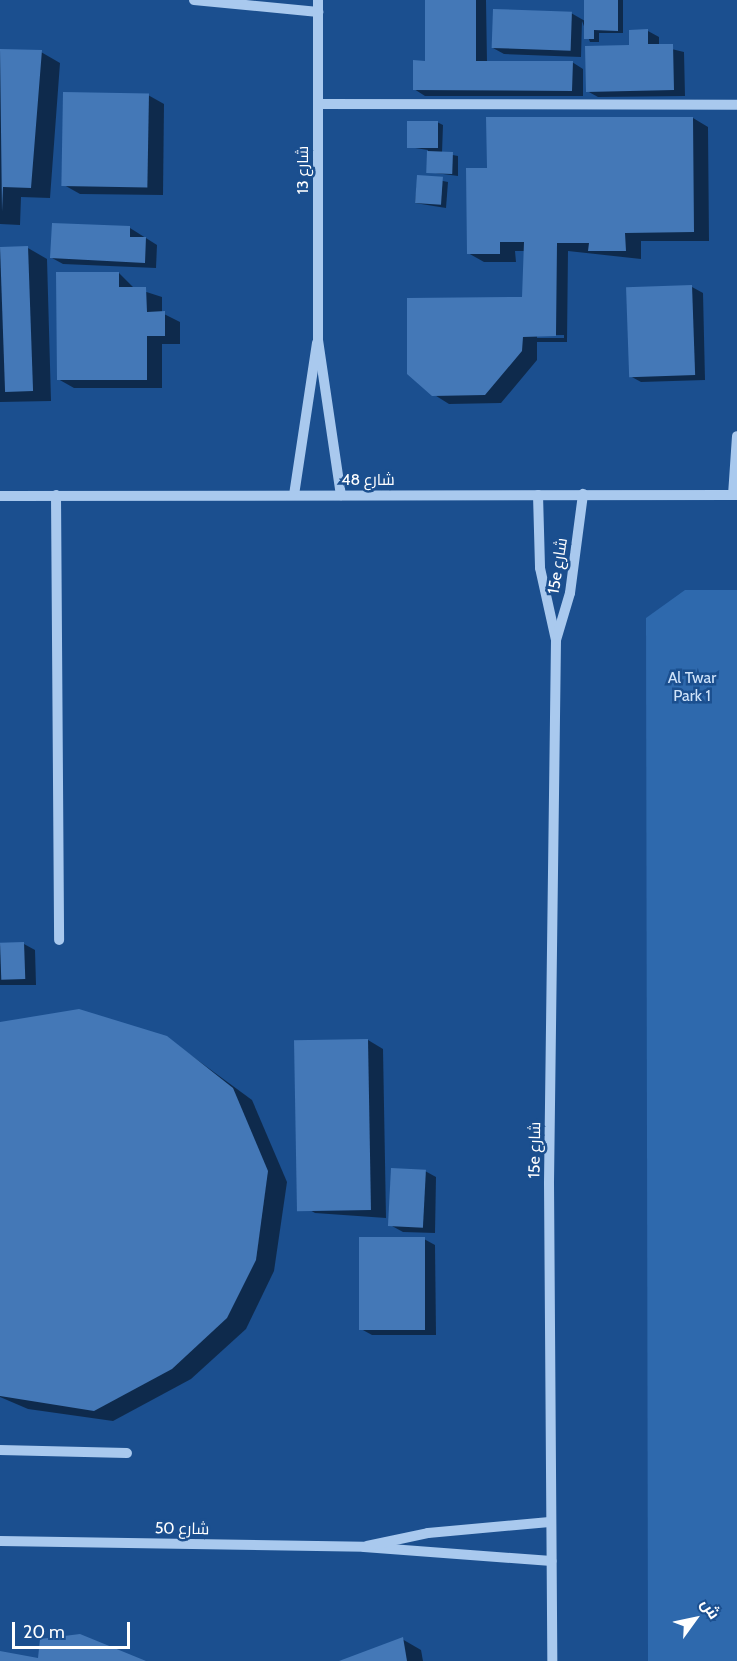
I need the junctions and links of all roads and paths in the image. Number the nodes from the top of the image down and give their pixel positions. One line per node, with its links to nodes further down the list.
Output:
1 (194, 0): 3 (street)
2 (318, 0): 3 (street, شارع 13)
3 (318, 12): 4 (street, شارع 13)
4 (318, 104): 5 (street); 6 (street, شارع 13)
5 (737, 105)
6 (318, 340): 10 (street, شارع 13); 11 (street, شارع 13)
7 (737, 436): 13 (street)
8 (583, 494): 12 (street, شارع 48); 13 (street, شارع 48); 15 (street, 15e شارع)
9 (56, 495): 10 (street, شارع 48); 14 (street, شارع 48); 16 (street)
10 (294, 495): 11 (street, شارع 48)
11 (341, 495): 12 (street, شارع 48)
12 (538, 495): 15 (street, 15e شارع)
13 (735, 495)
14 (0, 496)
15 (556, 640): 19 (street, 15e شارع)
16 (59, 940)
17 (0, 1450): 18 (street)
18 (127, 1453)
19 (550, 1522): 21 (street, شارع 50); 22 (street, 15e شارع)
20 (0, 1541): 21 (street, شارع 50)
21 (364, 1547): 22 (street, شارع 50)
22 (551, 1561): 23 (street, 15e شارع)
23 (552, 1661)

